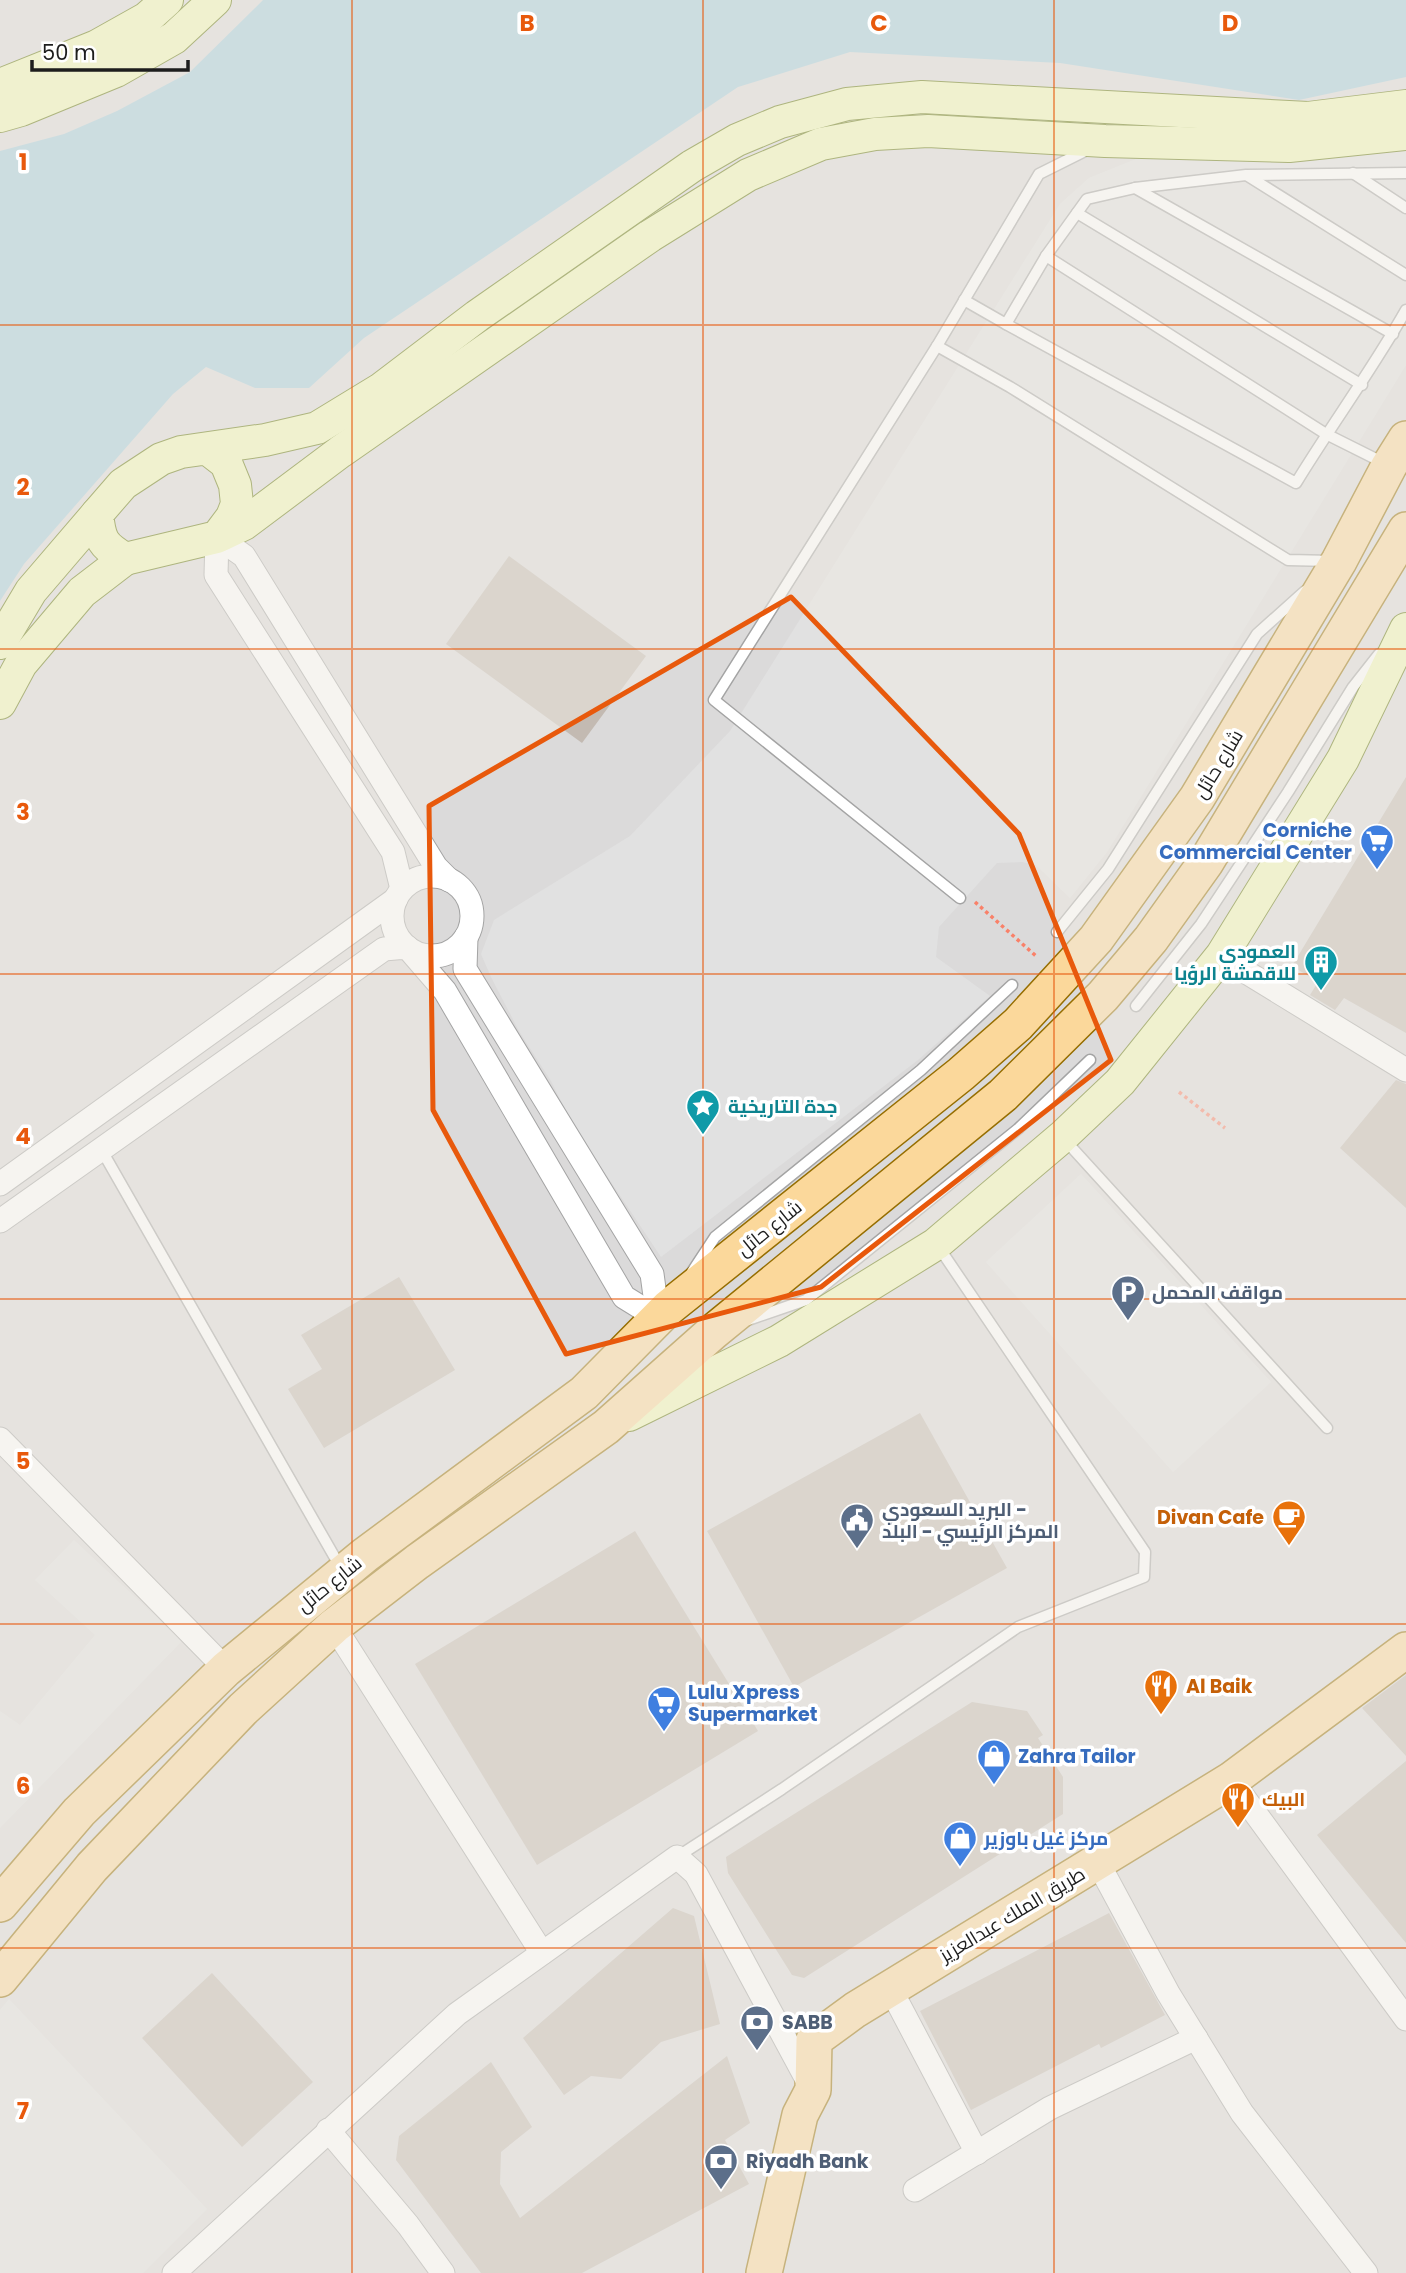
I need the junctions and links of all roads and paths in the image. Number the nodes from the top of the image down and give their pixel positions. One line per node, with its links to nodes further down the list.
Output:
1 (167, 0): 3 (street)
2 (215, 0): 5 (street)
3 (0, 85)
4 (1406, 106): 6 (street)
5 (0, 116)
6 (1114, 124): 7 (street); 16 (lane); 23 (street); 27 (street)
7 (1406, 134)
8 (1353, 173): 9 (lane); 10 (lane); 12 (lane)
9 (1406, 173)
10 (1247, 175): 11 (lane); 15 (lane)
11 (1135, 188): 13 (lane); 19 (lane)
12 (1406, 208)
13 (1077, 213): 14 (lane); 21 (lane)
14 (1046, 256): 18 (lane); 22 (lane)
15 (1406, 275)
16 (964, 300): 18 (lane); 20 (lane)
17 (1406, 310): 19 (lane)
18 (1006, 324): 22 (lane)
19 (1393, 334): 21 (lane)
20 (937, 346): 29 (lane); 36 (lane)
21 (1362, 385): 22 (lane)
22 (1326, 435): 24 (lane)
23 (208, 449): 25 (street); 27 (street)
24 (1398, 452): 29 (main road, شارع حائل)
25 (97, 514): 28 (street); 32 (street)
26 (1406, 530): 55 (main road, شارع حائل)
27 (217, 537): 28 (street); 34 (street); 35 (street)
28 (125, 559): 33 (street)
29 (1339, 561): 38 (lane); 54 (main road, شارع حائل)
30 (1406, 622): 44 (lane)
31 (1406, 629): 42 (street)
32 (0, 643)
33 (0, 703)
34 (449, 880): 35 (street); 39 (street)
35 (399, 894): 40 (street); 51 (street)
36 (960, 898)
37 (974, 901): 41 (path)
38 (1057, 932)
39 (466, 937): 40 (street); 54 (street)
40 (407, 947): 50 (street); 54 (street)
41 (1036, 956)
42 (1220, 956): 46 (street); 49 (street)
43 (1012, 985): 54 (lane)
44 (1136, 1006)
45 (1090, 1060): 55 (lane)
46 (1406, 1070)
47 (1180, 1092): 48 (path)
48 (1225, 1128)
49 (1062, 1137): 53 (street); 57 (lane)
50 (101, 1149): 52 (street); 59 (lane)
51 (0, 1184)
52 (0, 1221)
53 (936, 1244): 56 (street); 64 (lane)
54 (663, 1313): 59 (main road, شارع حائل)
55 (713, 1332): 56 (main road, شارع حائل)
56 (606, 1427): 60 (main road, شارع حائل)
57 (1327, 1428)
58 (0, 1439): 62 (street)
59 (344, 1572): 62 (main road, شارع حائل)
60 (334, 1626): 67 (street); 68 (main road, شارع حائل)
61 (1406, 1650): 63 (main road, طريق الملك عبدالعزيز)
62 (226, 1668): 66 (main road, شارع حائل)
63 (1231, 1780): 65 (main road, طريق الملك عبدالعزيز); 70 (street)
64 (677, 1857): 67 (street); 72 (street)
65 (1097, 1861): 69 (main road, طريق الملك عبدالعزيز); 71 (street)
66 (0, 1904)
67 (542, 1953): 73 (street)
68 (0, 1979)
69 (890, 1988): 72 (main road, طريق الملك عبدالعزيز); 74 (street)
70 (1406, 2019)
71 (1196, 2038): 74 (street); 79 (street)
72 (813, 2090): 78 (main road, طريق الملك عبدالعزيز)
73 (328, 2130): 76 (street); 77 (street)
74 (977, 2153): 75 (street)
75 (915, 2190)
76 (174, 2273)
77 (443, 2273)
78 (764, 2273)
79 (1366, 2273)

